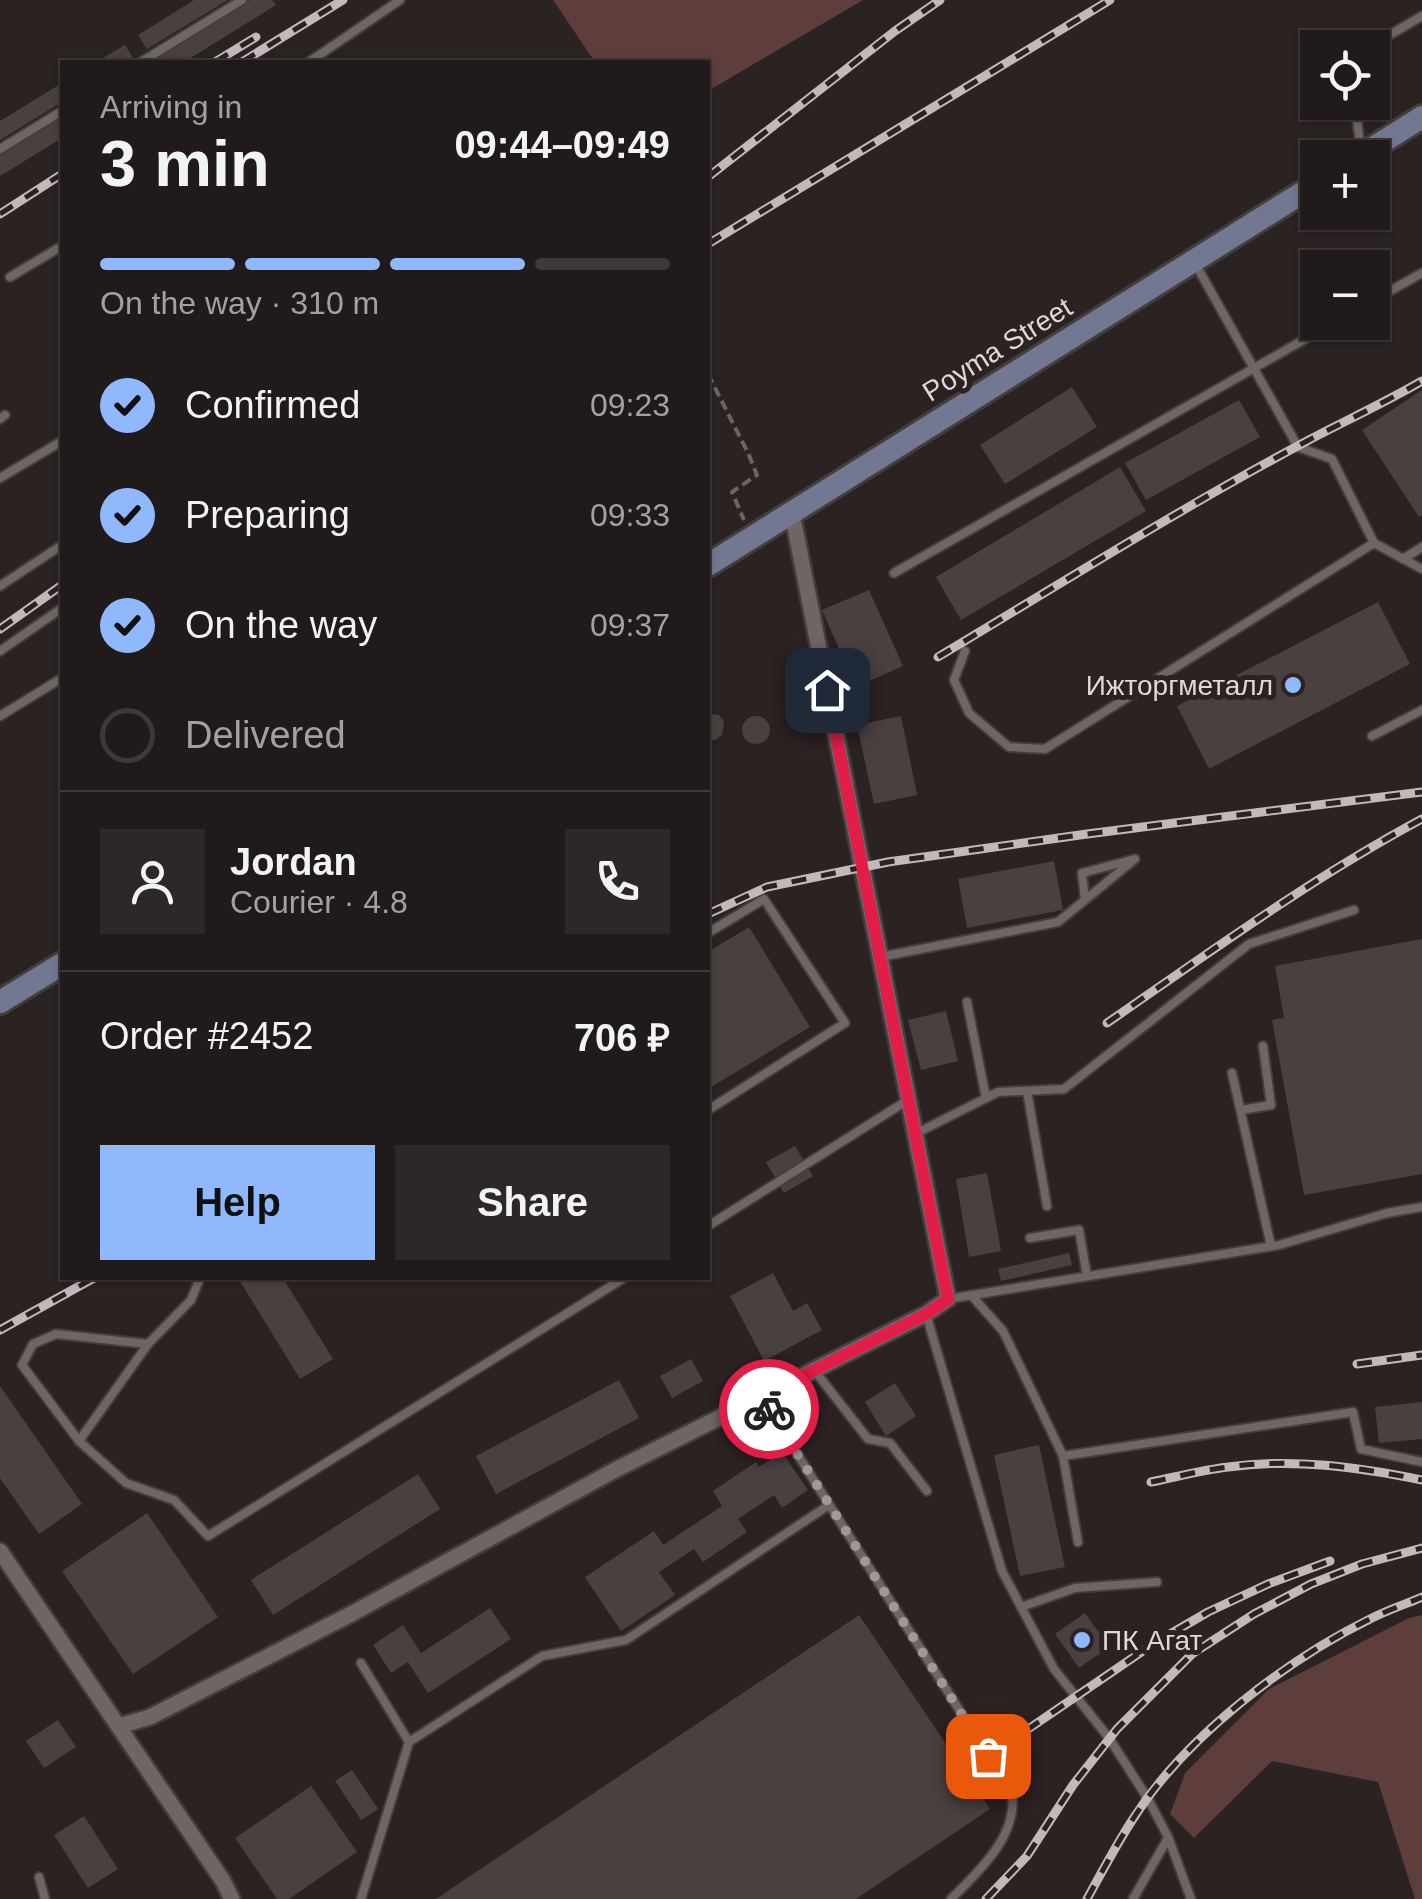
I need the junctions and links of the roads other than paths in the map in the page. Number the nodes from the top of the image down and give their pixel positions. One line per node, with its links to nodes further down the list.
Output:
1 (242, 0): 5 (lane)
2 (400, 0): 6 (lane)
3 (1422, 16): 4 (lane)
4 (1390, 35)
5 (144, 60)
6 (312, 60)
7 (60, 112): 10 (lane)
8 (1422, 117): 9 (main road)
9 (1385, 140)
10 (0, 149)
11 (1300, 193): 13 (main road, Poyma Street)
12 (60, 247): 15 (lane)
13 (1194, 261): 18 (lane); 21 (main road, Poyma Street)
14 (1422, 273): 16 (lane)
15 (10, 278)
16 (1390, 291)
17 (1304, 340): 18 (lane)
18 (1254, 369): 22 (lane); 28 (lane)
19 (60, 442): 20 (lane)
20 (0, 478)
21 (792, 513): 26 (main road, Poyma Street); 40 (street)
22 (1374, 543): 25 (lane); 32 (lane)
23 (60, 546): 29 (lane)
24 (1422, 547): 25 (lane)
25 (1403, 559): 27 (lane)
26 (710, 564)
27 (1422, 569)
28 (894, 572)
29 (0, 586)
30 (60, 609): 31 (lane)
31 (0, 651)
32 (965, 651)
33 (60, 679): 35 (lane)
34 (1422, 710): 36 (lane)
35 (0, 716)
36 (1372, 736)
37 (1085, 900): 37 (lane); 40 (lane)
38 (1354, 910): 46 (lane)
39 (710, 931): 49 (lane)
40 (880, 957): 48 (street)
41 (60, 965): 42 (main road)
42 (0, 1002)
43 (967, 1002): 47 (lane)
44 (1263, 1046): 50 (lane)
45 (1232, 1074): 50 (lane)
46 (1027, 1090): 47 (lane); 52 (lane)
47 (986, 1098): 51 (lane)
48 (908, 1100): 51 (street); 54 (lane)
49 (710, 1109)
50 (1241, 1110): 56 (lane)
51 (915, 1134): 61 (street)
52 (1047, 1206)
53 (1422, 1206): 56 (lane)
54 (710, 1225)
55 (1030, 1238): 57 (lane)
56 (1271, 1246): 57 (lane)
57 (1087, 1276): 60 (lane)
58 (199, 1280): 63 (lane)
59 (621, 1280): 66 (lane)
60 (971, 1296): 61 (lane); 67 (lane)
61 (948, 1299): 62 (street)
62 (926, 1314): 64 (street); 74 (lane)
63 (148, 1344): 66 (lane); 66 (lane)
64 (814, 1370): 65 (street); 69 (lane)
65 (761, 1397): 70 (lane); 76 (street)
66 (79, 1441)
67 (1062, 1456): 68 (lane); 71 (lane)
68 (1422, 1462)
69 (927, 1491)
70 (830, 1505): 77 (lane); 83 (lane)
71 (1078, 1542)
72 (0, 1551): 76 (street)
73 (1157, 1582): 74 (lane)
74 (1021, 1607): 78 (lane)
75 (361, 1663): 77 (lane)
76 (120, 1726): 81 (street)
77 (408, 1742): 82 (lane)
78 (1168, 1837): 84 (lane); 85 (lane)
79 (39, 1877): 80 (lane)
80 (45, 1899)
81 (232, 1899)
82 (361, 1899)
83 (951, 1899)
84 (1133, 1899)
85 (1191, 1899)

